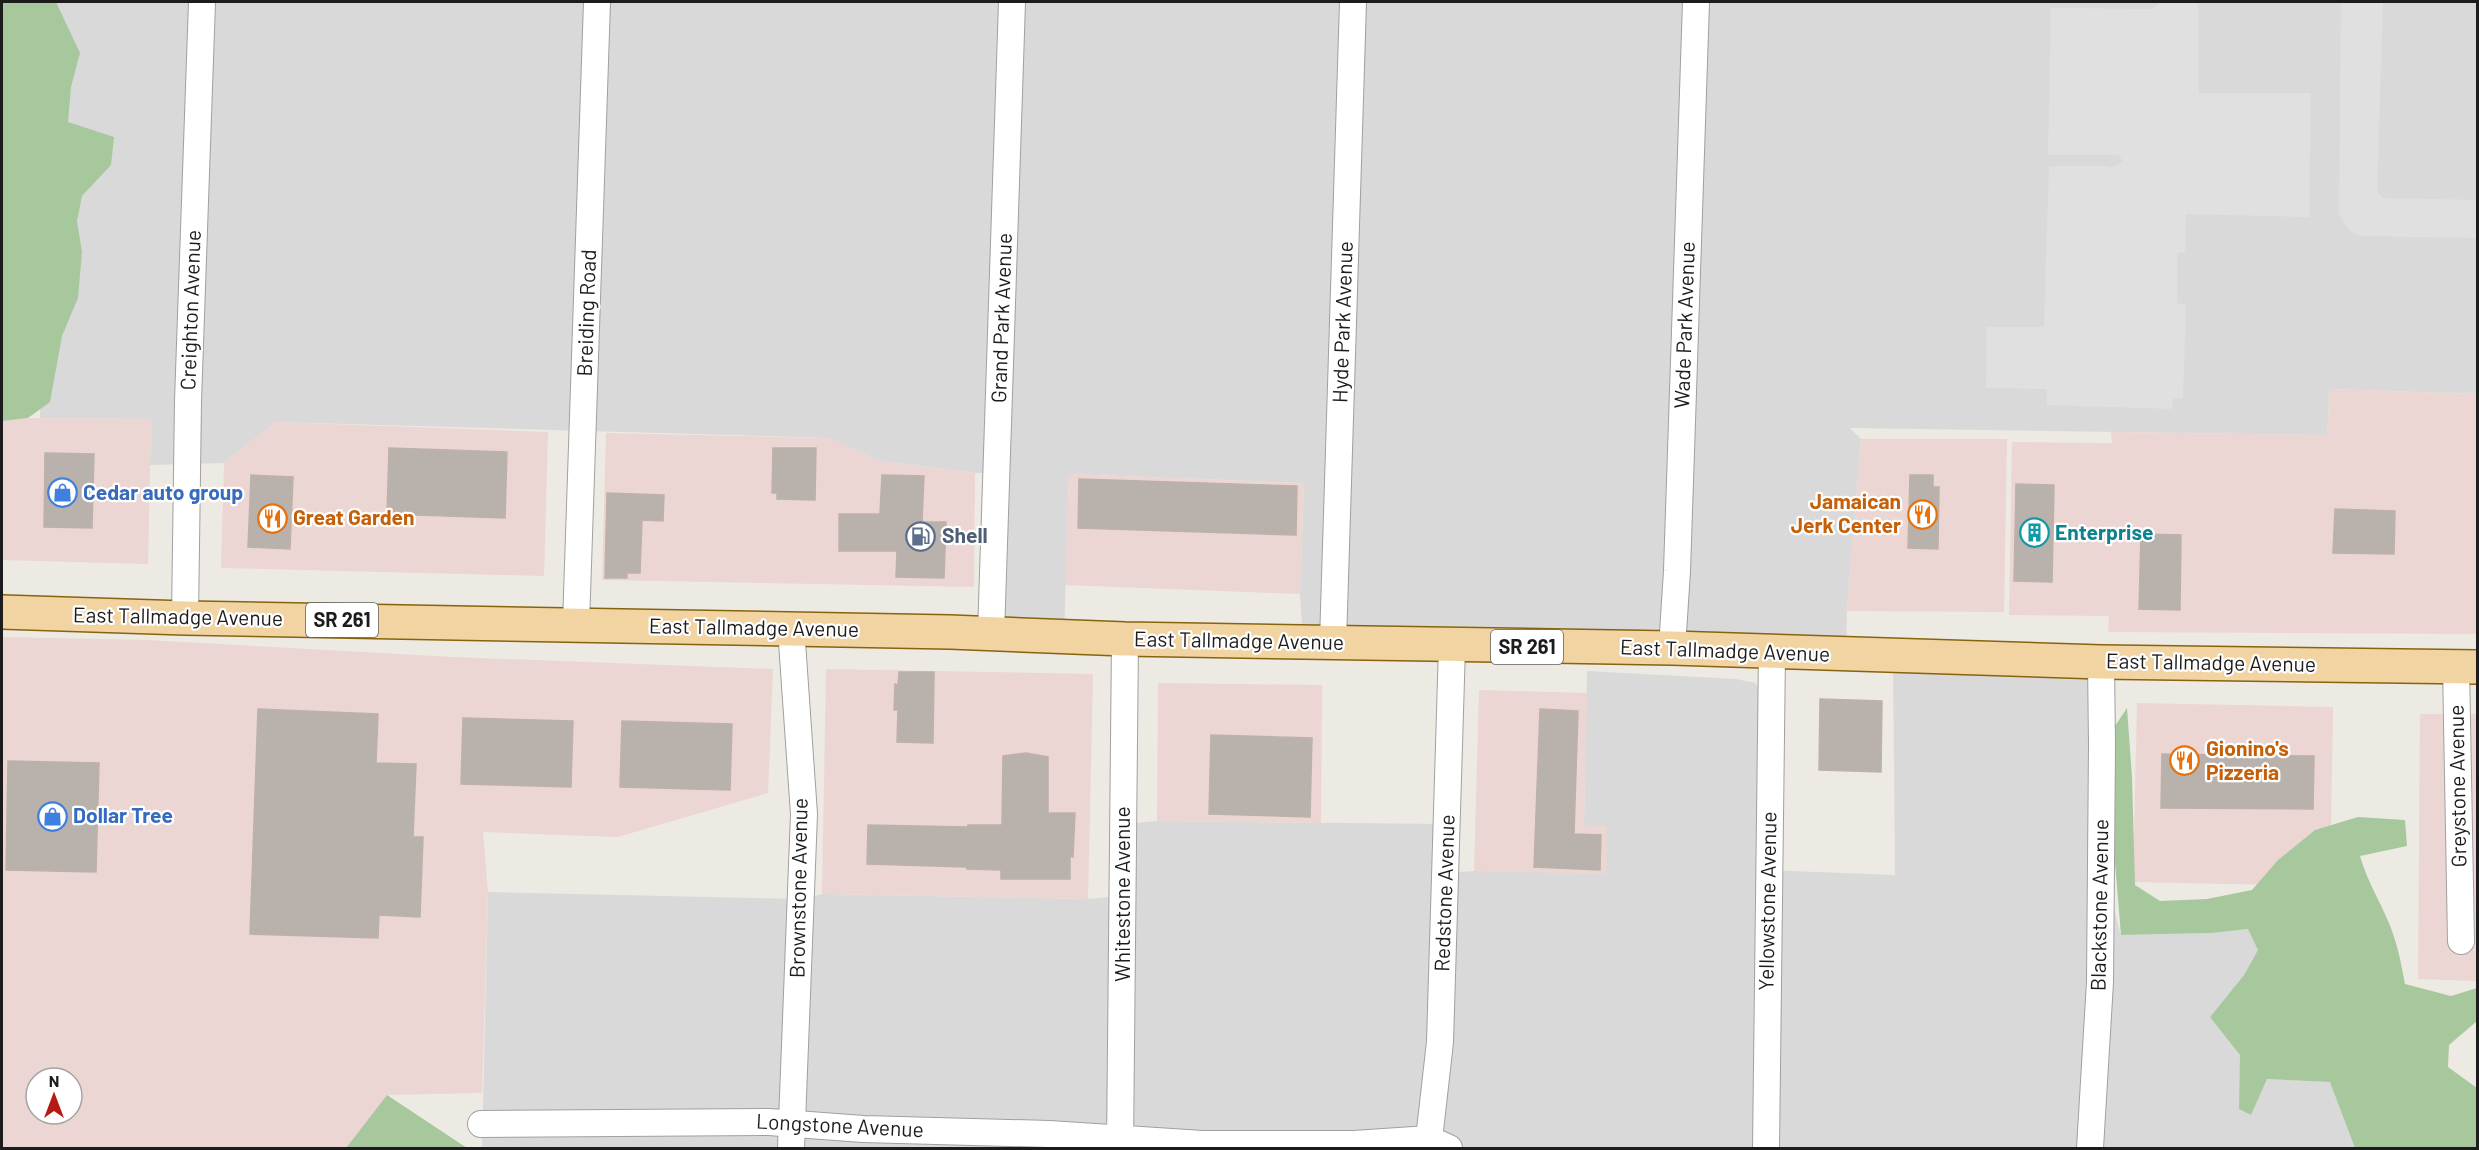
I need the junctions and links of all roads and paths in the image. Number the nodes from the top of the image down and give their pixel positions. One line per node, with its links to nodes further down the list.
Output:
1 (202, 2): 7 (street, Creighton Avenue)
2 (597, 2): 8 (street, Breiding Road)
3 (1012, 2): 10 (street, Grand Park Avenue)
4 (1353, 2): 12 (street, Hyde Park Avenue)
5 (1695, 2): 14 (street, Wade Park Avenue)
6 (2, 612): 7 (main road, East Tallmadge Avenue / SR 261)
7 (185, 618): 8 (main road, East Tallmadge Avenue / SR 261)
8 (576, 624): 9 (main road, East Tallmadge Avenue / SR 261)
9 (791, 628): 10 (main road, East Tallmadge Avenue / SR 261); 20 (street, Brownstone Avenue)
10 (991, 634): 11 (main road, East Tallmadge Avenue / SR 261)
11 (1125, 639): 12 (main road, East Tallmadge Avenue / SR 261); 21 (street, Whitestone Avenue)
12 (1334, 642): 13 (main road, East Tallmadge Avenue / SR 261)
13 (1452, 646): 14 (main road, East Tallmadge Avenue / SR 261); 22 (street, Redstone Avenue)
14 (1672, 648): 15 (main road, East Tallmadge Avenue / SR 261)
15 (1772, 652): 16 (main road, East Tallmadge Avenue / SR 261); 23 (street, Yellowstone Avenue)
16 (2101, 662): 17 (main road, East Tallmadge Avenue / SR 261); 24 (street, Blackstone Avenue)
17 (2467, 667): 18 (street, Greystone Avenue)
18 (2461, 941)
19 (481, 1124): 20 (street, Longstone Avenue)
20 (791, 1136): 21 (street, Longstone Avenue)
21 (1120, 1144): 22 (street, Longstone Avenue)
22 (1439, 1144)
23 (1766, 1149)
24 (2090, 1149)

